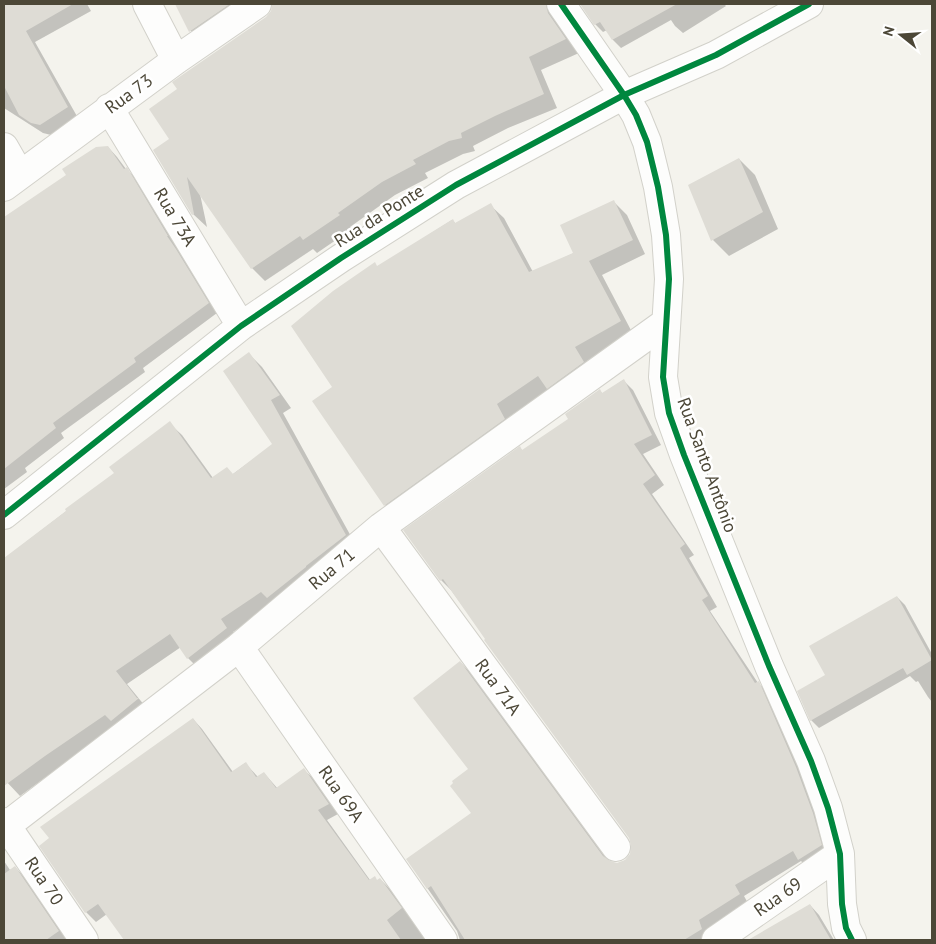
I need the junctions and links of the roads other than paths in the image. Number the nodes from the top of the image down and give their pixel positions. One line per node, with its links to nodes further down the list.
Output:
1 (147, 4): 5 (street)
2 (257, 4): 5 (street, Rua 73)
3 (561, 4): 6 (street, Rua Santo Antônio)
4 (810, 4): 6 (street, Rua da Ponte)
5 (176, 60): 7 (street, Rua 73)
6 (624, 95): 10 (street, Rua Santo Antônio); 11 (street, Rua da Ponte)
7 (109, 108): 9 (street, Rua 73); 11 (street, Rua 73A)
8 (4, 147): 9 (street)
9 (12, 181)
10 (665, 323): 13 (street, Rua 71); 17 (street, Rua Santo Antônio)
11 (241, 326): 12 (street, Rua da Ponte)
12 (4, 515)
13 (381, 527): 14 (street, Rua 71); 16 (street, Rua 71A)
14 (239, 647): 15 (street, Rua 71); 19 (street, Rua 69A)
15 (5, 824): 18 (street, Rua 70)
16 (616, 847)
17 (840, 854): 20 (street, Rua 69); 21 (street, Rua Santo Antônio)
18 (84, 940)
19 (443, 940)
20 (716, 940)
21 (852, 940)

